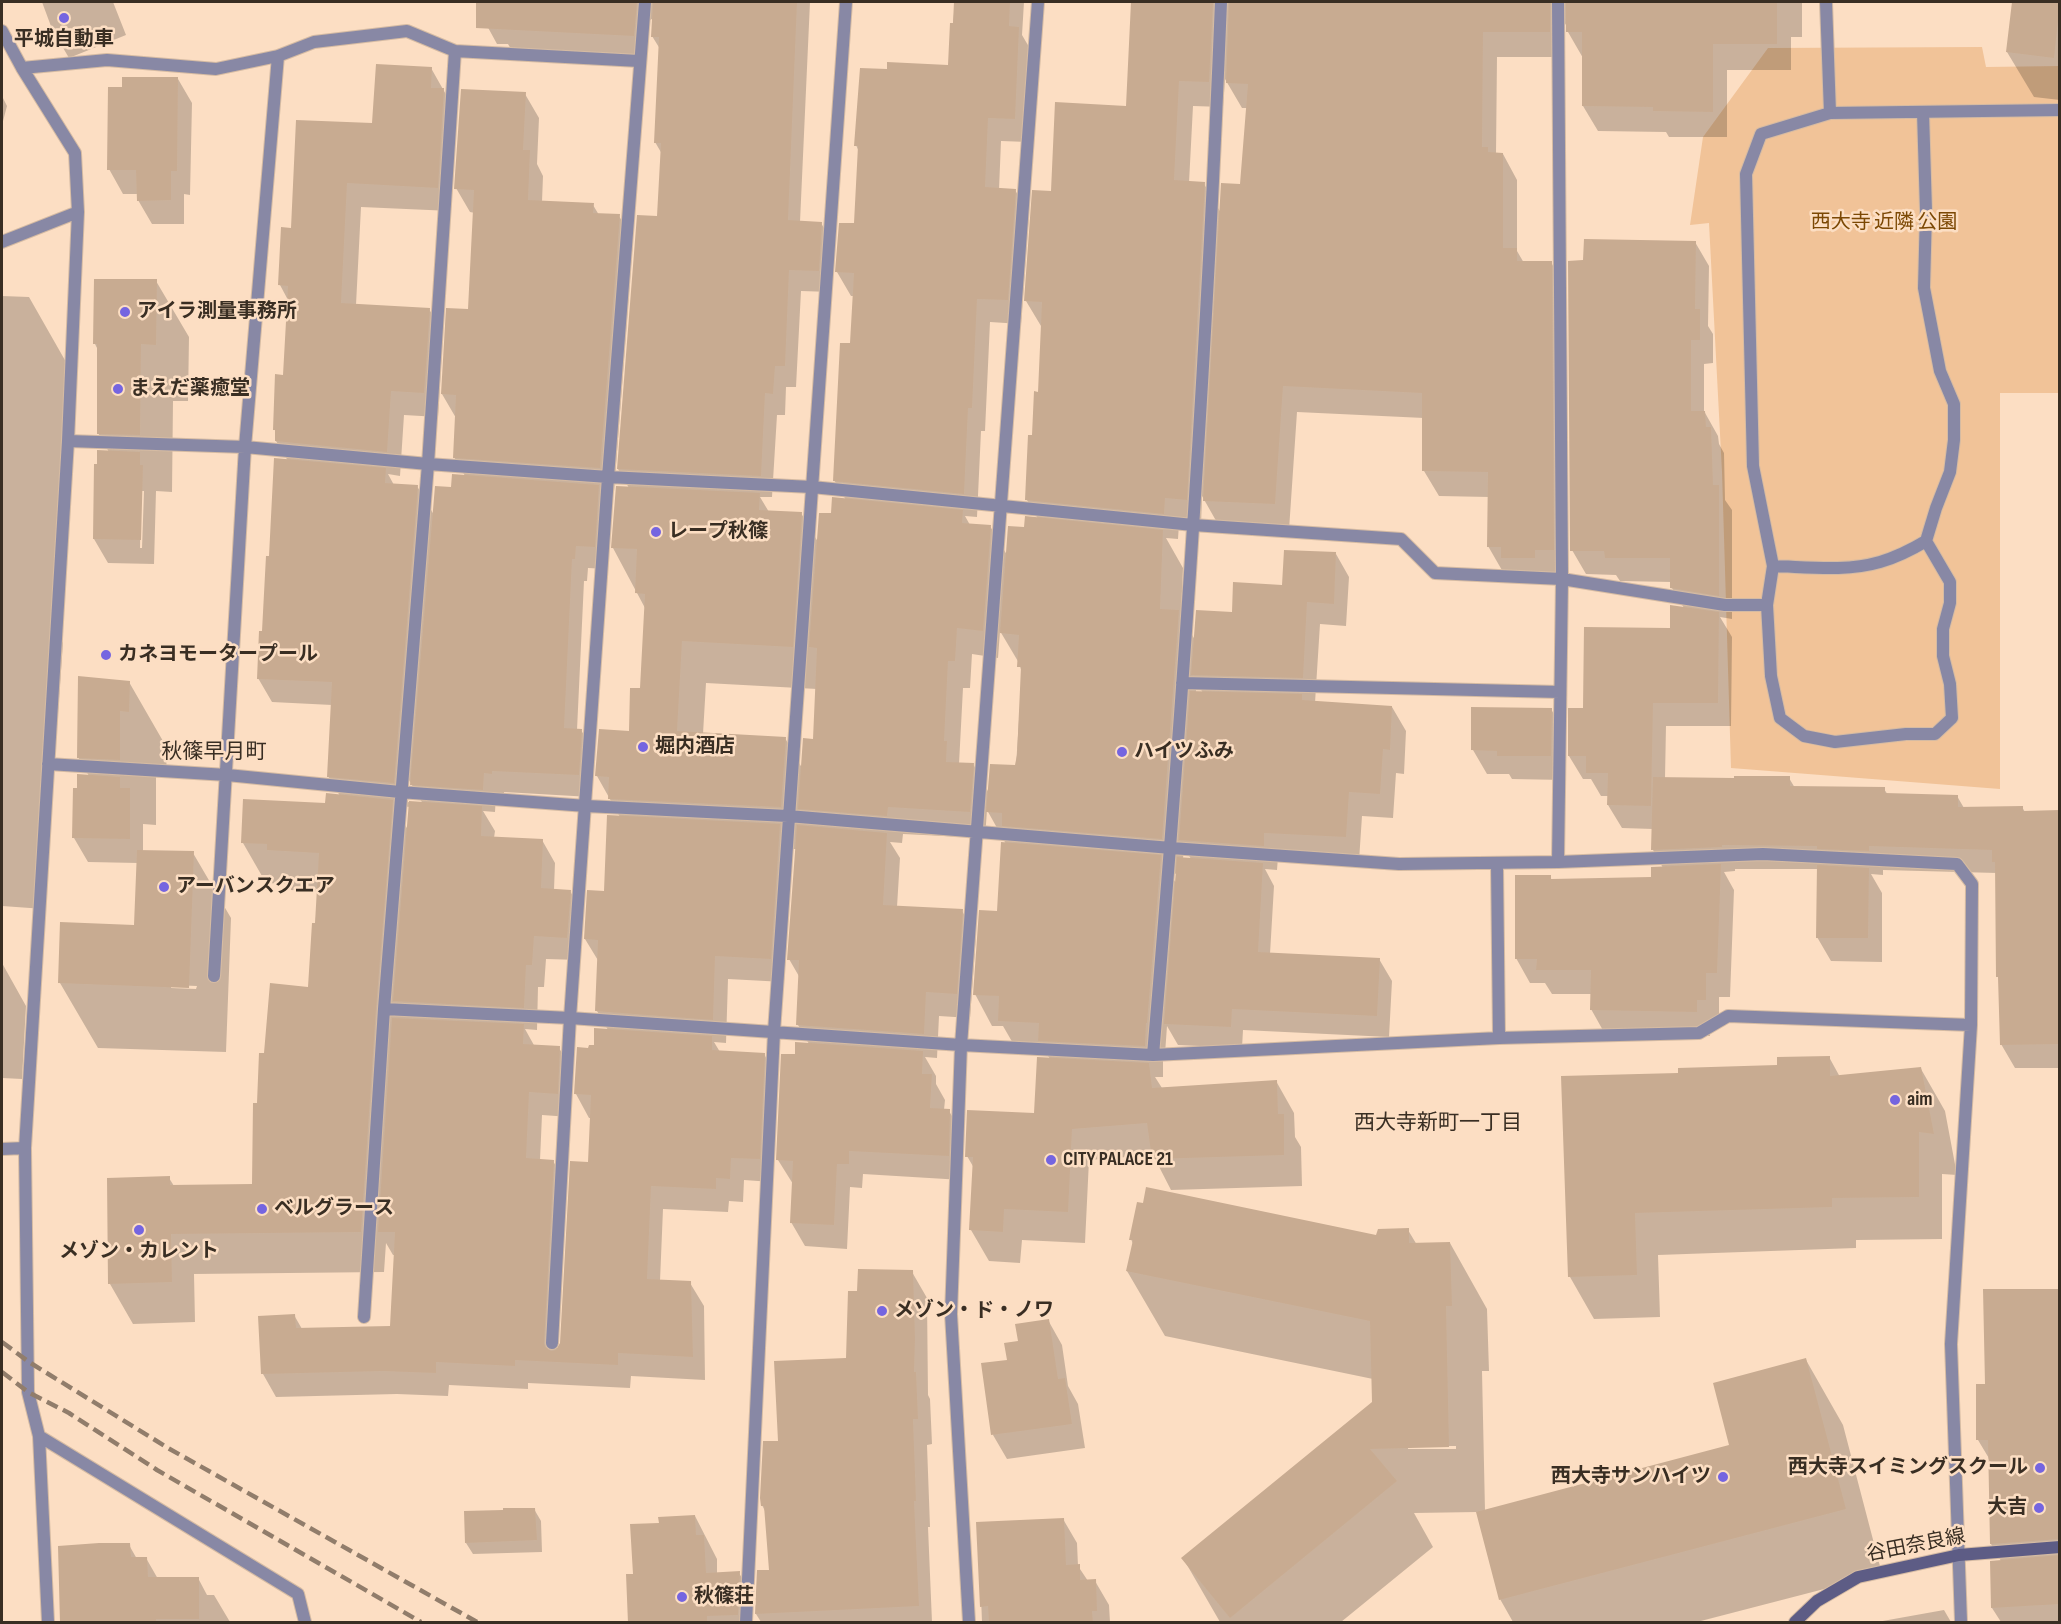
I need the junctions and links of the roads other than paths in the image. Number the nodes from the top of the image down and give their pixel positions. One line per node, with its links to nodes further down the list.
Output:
1 (645, 2): 10 (street)
2 (846, 2): 21 (street)
3 (1038, 2): 22 (street)
4 (1221, 2): 23 (street)
5 (1558, 2): 26 (street)
6 (1826, 2): 14 (street)
7 (2, 31): 11 (street)
8 (455, 51): 9 (street); 10 (street); 19 (street)
9 (278, 56): 11 (street); 18 (street)
10 (639, 62): 20 (street)
11 (22, 68): 15 (street)
12 (2060, 111): 13 (street)
13 (1923, 112): 14 (street); 24 (street)
14 (1830, 113): 25 (street)
15 (78, 212): 16 (street); 17 (street)
16 (2, 242)
17 (68, 441): 18 (street); 30 (street)
18 (245, 447): 19 (street); 31 (street)
19 (428, 464): 20 (street); 32 (street)
20 (608, 477): 21 (street); 33 (street)
21 (812, 487): 22 (street); 34 (street)
22 (1001, 506): 23 (street); 35 (street)
23 (1193, 525): 26 (street); 28 (street)
24 (1926, 541): 25 (street); 27 (street)
25 (1773, 566): 27 (street)
26 (1562, 579): 27 (street); 29 (street)
27 (1767, 605)
28 (1182, 683): 29 (street); 36 (street)
29 (1560, 692): 37 (street)
30 (48, 764): 31 (street); 47 (street)
31 (227, 775): 32 (street); 39 (street)
32 (400, 792): 33 (street); 40 (street)
33 (586, 806): 34 (street); 41 (street)
34 (788, 816): 35 (street); 43 (street)
35 (977, 832): 36 (street); 45 (street)
36 (1171, 848): 38 (street); 46 (street)
37 (1558, 862): 38 (street); 42 (street)
38 (1497, 864): 44 (street)
39 (214, 976)
40 (384, 1009): 41 (street); 49 (street)
41 (570, 1018): 43 (street); 50 (street)
42 (1971, 1025): 44 (street); 53 (street)
43 (774, 1032): 45 (street); 56 (street)
44 (1499, 1038): 46 (street)
45 (961, 1044): 46 (street); 57 (street)
46 (1153, 1055)
47 (25, 1148): 48 (street); 51 (street)
48 (2, 1149)
49 (364, 1317)
50 (552, 1343)
51 (39, 1436): 54 (street); 55 (street)
52 (2060, 1547): 53 (main road, 谷田奈良線)
53 (1959, 1555): 58 (main road, 谷田奈良線); 59 (street)
54 (48, 1623)
55 (305, 1623)
56 (746, 1623)
57 (969, 1623)
58 (1796, 1623)
59 (1961, 1623)

